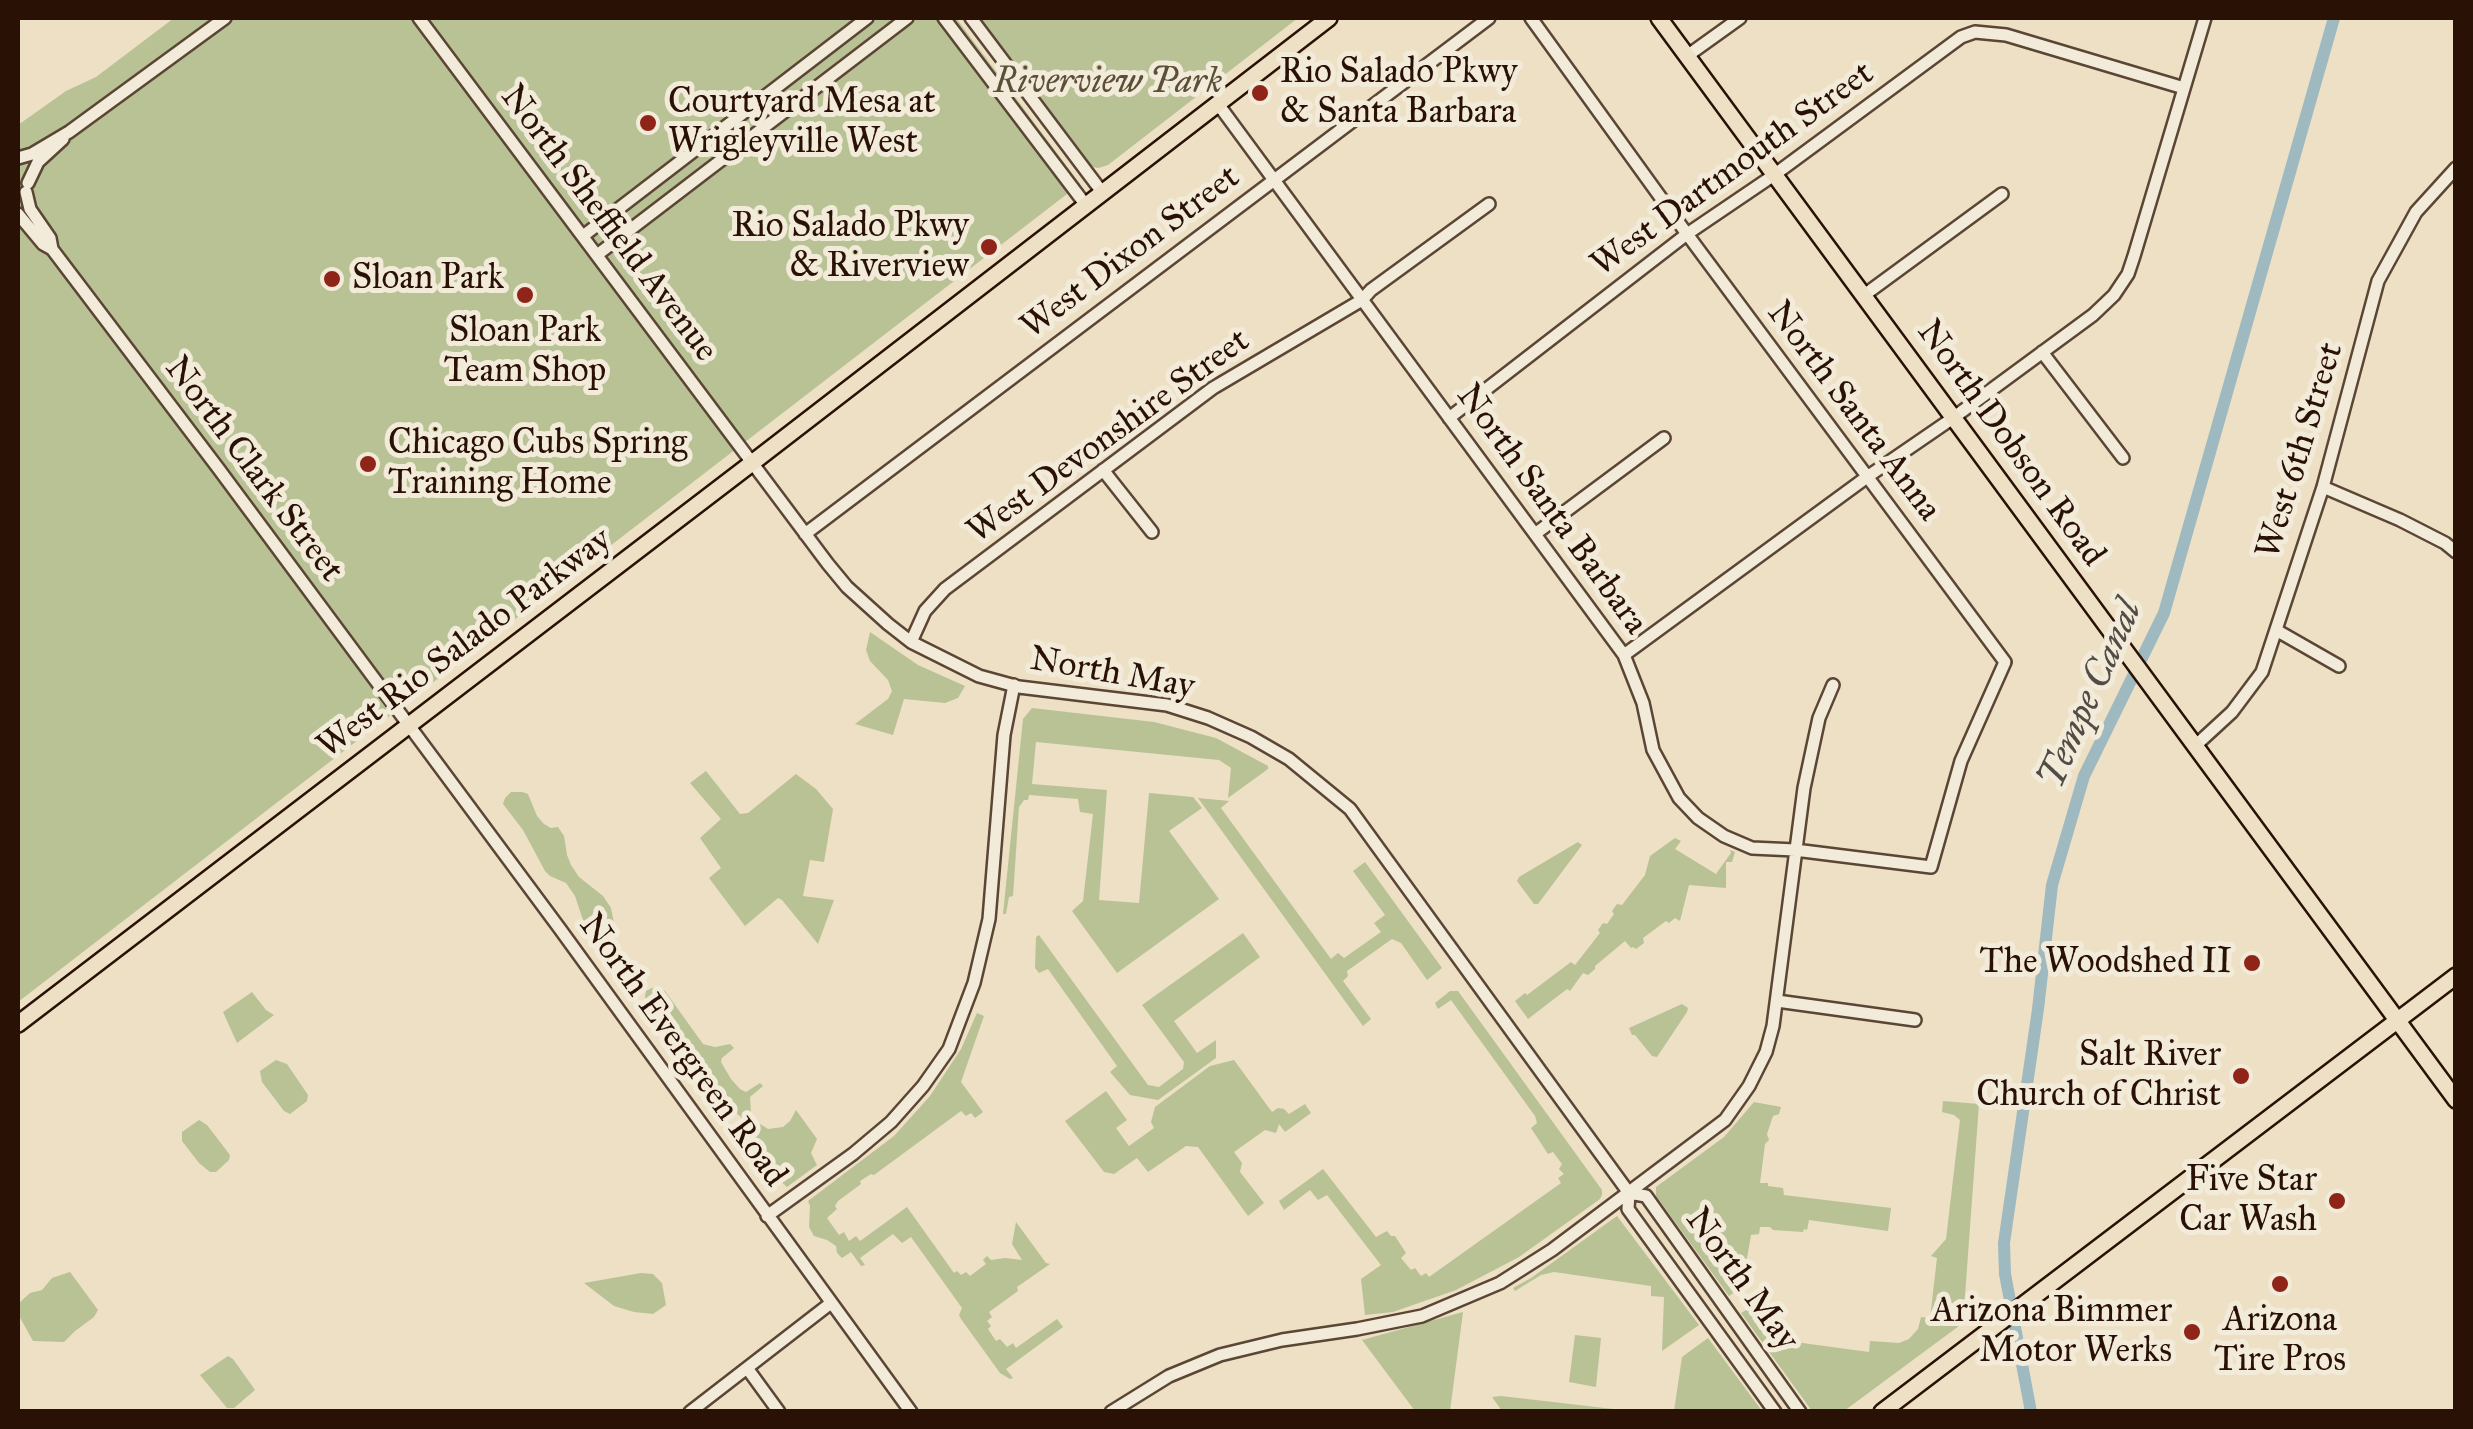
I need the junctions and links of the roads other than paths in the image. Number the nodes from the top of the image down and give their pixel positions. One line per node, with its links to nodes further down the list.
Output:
1 (225, 18): 18 (street)
2 (419, 18): 31 (street, North Sheffield Avenue)
3 (866, 18): 16 (street)
4 (907, 18): 17 (street)
5 (944, 18): 27 (street)
6 (971, 18): 24 (street)
7 (1329, 18): 15 (main road, West Rio Salado Parkway)
8 (1489, 18): 22 (street, West Dixon Street)
9 (1530, 18): 30 (street, North Santa Anna)
10 (1659, 18): 13 (main road, North Dobson Road)
11 (1740, 18): 13 (street)
12 (2205, 18): 14 (street)
13 (1688, 56): 21 (main road, North Dobson Road)
14 (2184, 88): 21 (street, West Dartmouth Street); 36 (street)
15 (1218, 104): 22 (street, North Santa Barbara); 24 (main road, West Rio Salado Parkway)
16 (749, 108): 17 (street); 31 (street)
17 (764, 127): 33 (street)
18 (69, 132): 19 (street); 23 (street)
19 (18, 159): 23 (street, North Clark Street)
20 (2456, 168): 44 (street, West 6th Street)
21 (1774, 175): 30 (street, West Dartmouth Street); 34 (main road, North Dobson Road)
22 (1276, 179): 35 (street, North Santa Barbara); 47 (street, West Dixon Street)
23 (27, 188): 26 (street); 32 (street, North Clark Street)
24 (1102, 192): 27 (main road, West Rio Salado Parkway)
25 (2002, 194): 34 (street)
26 (18, 204)
27 (1085, 204): 41 (main road, West Rio Salado Parkway)
28 (1490, 204): 35 (street, West Devonshire Street)
29 (18, 214): 32 (street, North Clark Street)
30 (1687, 234): 37 (street, West Dartmouth Street); 43 (street, North Santa Anna)
31 (583, 236): 33 (street, North Sheffield Avenue)
32 (52, 248): 56 (street, North Clark Street)
33 (597, 255): 41 (street, North Sheffield Avenue)
34 (1863, 296): 38 (main road, North Dobson Road)
35 (1362, 300): 37 (street, North Santa Barbara); 42 (street, West Devonshire Street)
36 (2042, 352): 38 (street); 40 (street)
37 (1449, 418): 48 (street, North Santa Barbara)
38 (1953, 418): 43 (street); 57 (main road, North Dobson Road)
39 (1664, 438): 48 (street)
40 (2123, 458)
41 (752, 463): 47 (street, North May); 56 (main road, West Rio Salado Parkway)
42 (1104, 470): 46 (street); 51 (street, West Devonshire Street)
43 (1867, 477): 52 (street); 59 (street, North Santa Anna)
44 (2322, 488): 49 (street); 50 (street, West 6th Street)
45 (2456, 529): 49 (street)
46 (1152, 532)
47 (805, 534): 51 (street, North May)
48 (1535, 534): 52 (street, North Santa Barbara)
49 (2450, 548)
50 (2276, 630): 53 (street); 57 (street, West 6th Street)
51 (912, 642): 54 (street, North May)
52 (1624, 655): 58 (street, North Santa Barbara)
53 (2339, 666)
54 (1014, 685): 66 (street, North May); 67 (street)
55 (1833, 686): 58 (street)
56 (409, 724): 64 (main road, West Rio Salado Parkway); 67 (street, North Evergreen Road)
57 (2195, 746): 63 (main road, North Dobson Road)
58 (1795, 850): 59 (street, North Santa Barbara); 61 (street)
59 (1931, 867)
60 (2456, 976): 63 (main road)
61 (1777, 1002): 62 (street); 66 (street)
62 (1916, 1020)
63 (2398, 1020): 65 (main road, North Dobson Road); 76 (main road)
64 (18, 1024)
65 (2456, 1100)
66 (1629, 1194): 73 (street); 74 (street, North May); 75 (street, North May)
67 (768, 1216): 68 (street, North Evergreen Road)
68 (831, 1303): 69 (street); 72 (street, North Evergreen Road)
69 (747, 1368): 70 (street); 71 (street)
70 (690, 1412)
71 (779, 1412)
72 (911, 1412)
73 (1111, 1412)
74 (1774, 1412)
75 (1800, 1412)
76 (1882, 1412)

